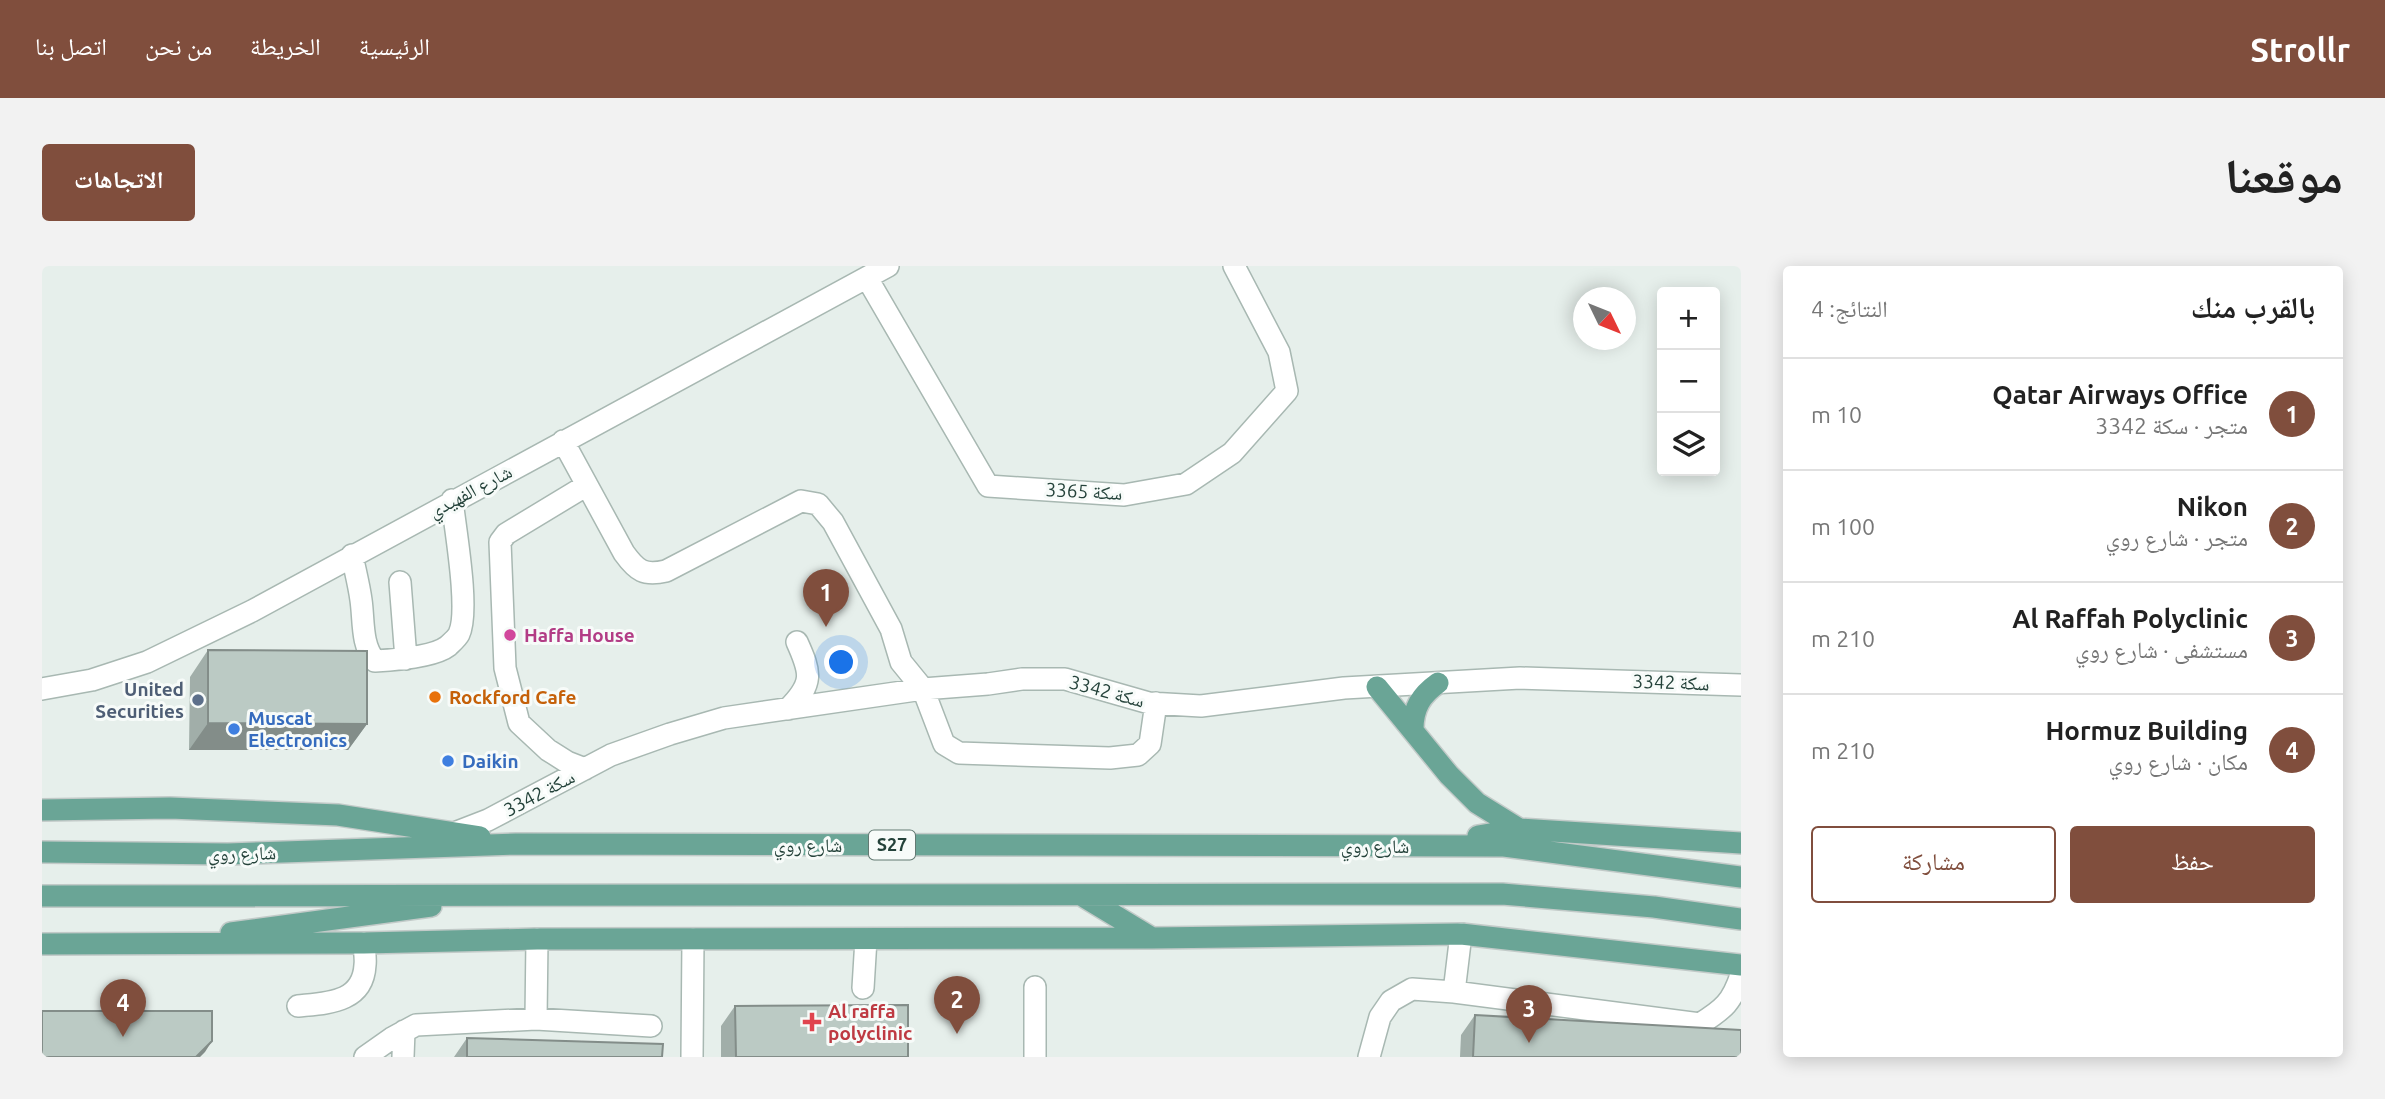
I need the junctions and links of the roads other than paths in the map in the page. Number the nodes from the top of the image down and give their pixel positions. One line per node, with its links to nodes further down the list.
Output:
1 (888, 266): 3 (street, شارع الفهيدي)
2 (1234, 266): 3 (street, سكة 3365)
3 (867, 278): 4 (street, شارع الفهيدي)
4 (562, 441): 5 (street); 6 (street, شارع الفهيدي)
5 (587, 485): 11 (street); 21 (street)
6 (452, 500): 7 (street, شارع الفهيدي); 10 (street)
7 (352, 555): 10 (street); 15 (street, شارع الفهيدي)
8 (400, 582): 10 (street)
9 (797, 642): 19 (street)
10 (406, 659)
11 (901, 662): 16 (street); 17 (street)
12 (1438, 683): 13 (street, سكة 3342); 14 (street, سكة 3342); 20 (main road)
13 (1741, 685)
14 (1377, 687): 18 (street, سكة 3342); 20 (main road)
15 (42, 689)
16 (923, 689): 17 (street, سكة 3342); 18 (street, سكة 3342); 18 (street)
17 (885, 695): 19 (street, سكة 3342)
18 (1156, 703)
19 (788, 709): 21 (street, سكة 3342)
20 (1413, 729): 23 (main road)
21 (585, 769): 24 (street, سكة 3342)
22 (42, 810): 24 (main road)
23 (1519, 829): 25 (main road); 27 (main road)
24 (457, 832): 26 (main road)
25 (1741, 843)
26 (516, 844): 27 (main road, شارع روي / S27); 28 (main road, شارع روي / S27)
27 (1418, 846): 29 (main road, شارع روي / S27)
28 (42, 852)
29 (1741, 877)
30 (520, 894): 31 (main road); 32 (main road); 41 (main road)
31 (1080, 894): 33 (main road); 35 (main road)
32 (42, 896)
33 (1741, 919)
34 (1461, 934): 35 (main road); 42 (main road); 46 (street)
35 (1152, 938): 38 (main road)
36 (537, 939): 37 (main road); 39 (main road); 48 (street)
37 (693, 939): 38 (main road); 53 (street)
38 (866, 939): 45 (street)
39 (364, 943): 41 (main road); 47 (street)
40 (42, 944): 41 (main road)
41 (142, 945)
42 (1741, 965)
43 (1741, 975): 46 (street)
44 (1035, 987): 54 (street)
45 (863, 988)
46 (1454, 992): 55 (street)
47 (298, 1006)
48 (536, 1019): 49 (street); 50 (street)
49 (651, 1026)
50 (404, 1031): 51 (street); 52 (street)
51 (365, 1057)
52 (403, 1057)
53 (692, 1057)
54 (1035, 1057)
55 (1369, 1057)

